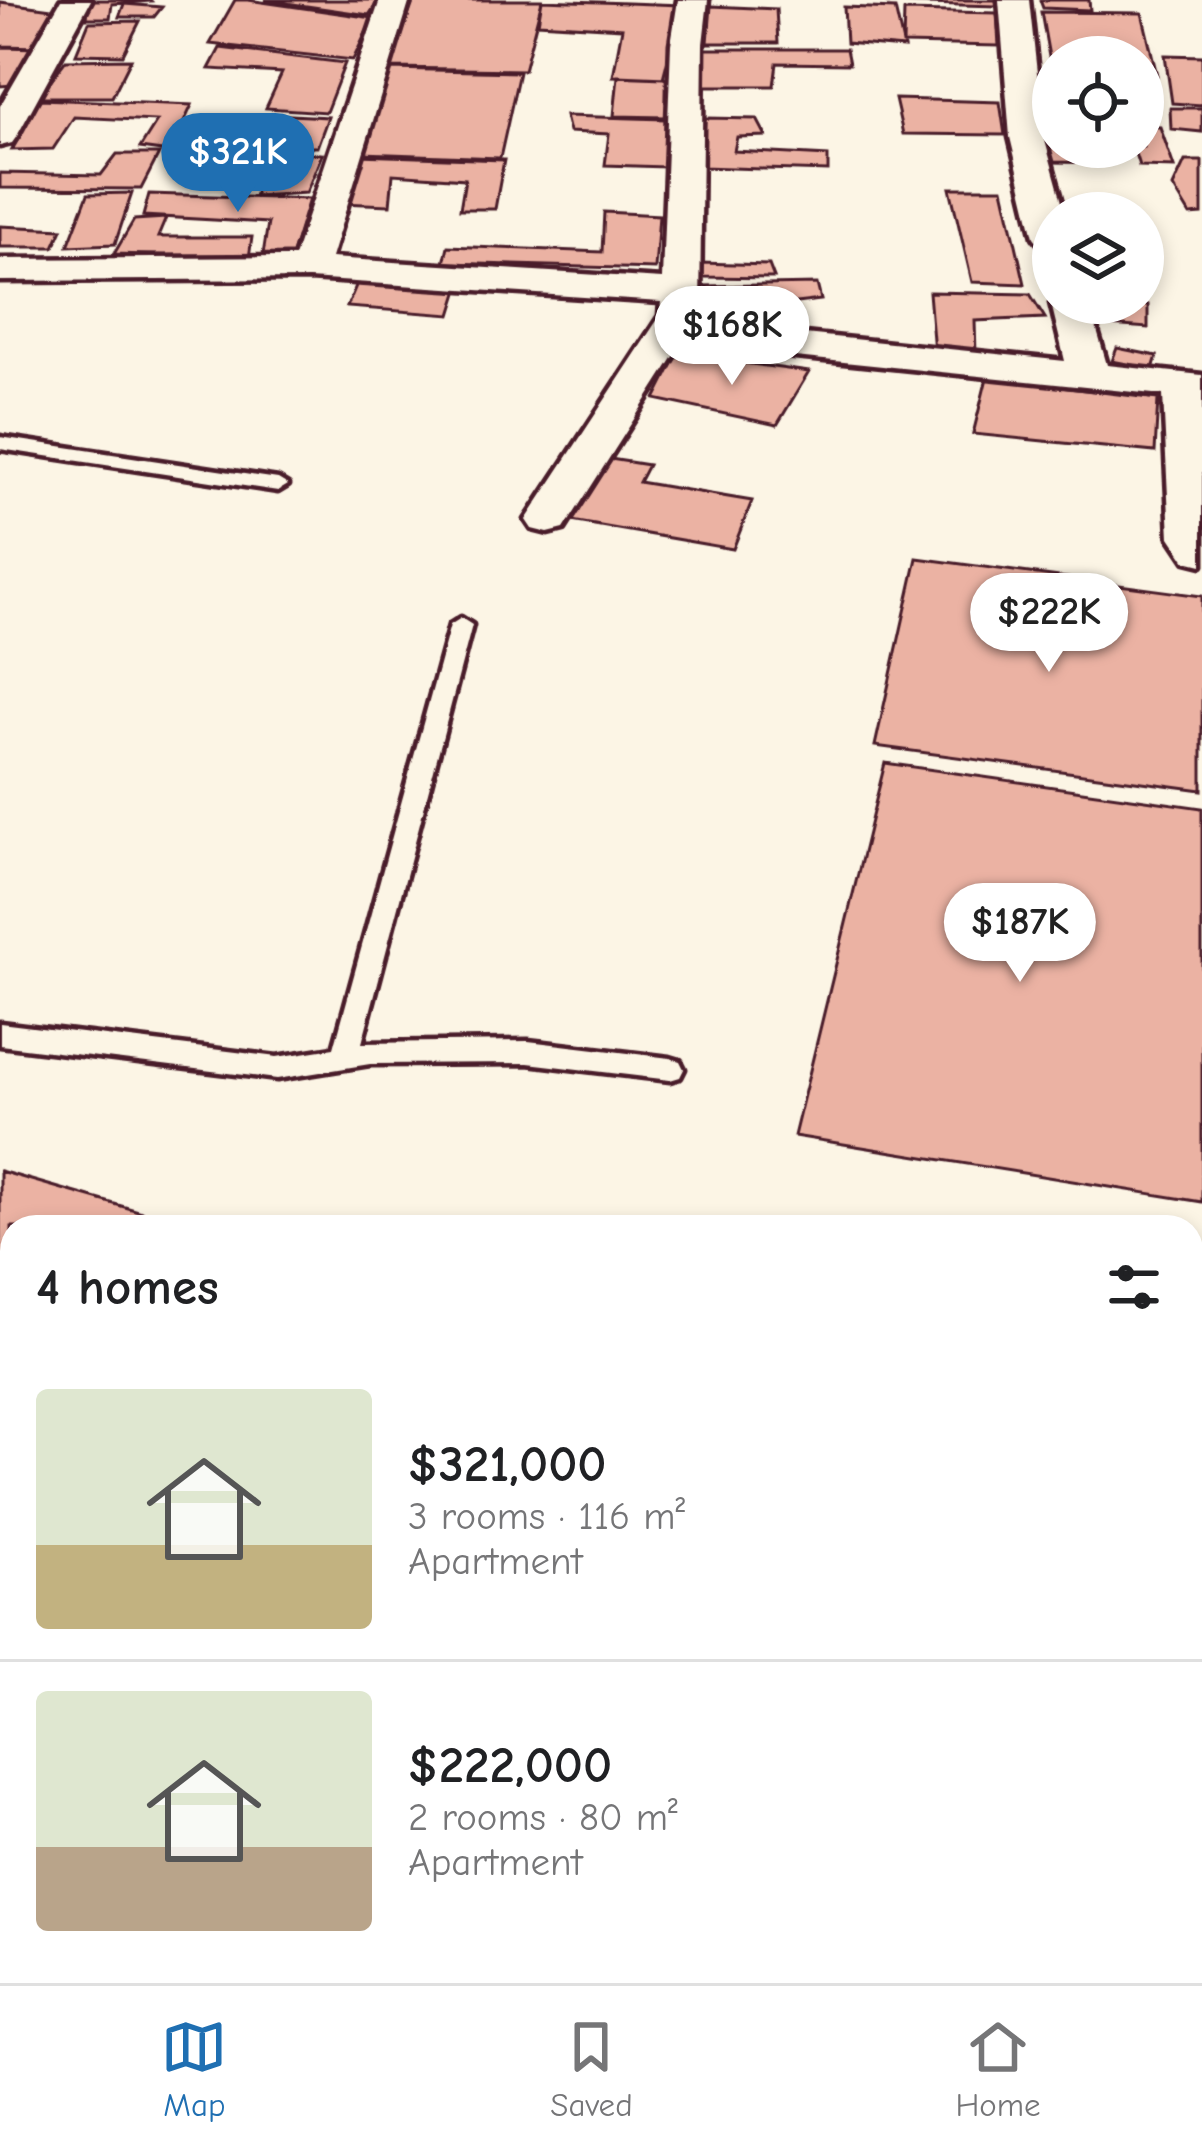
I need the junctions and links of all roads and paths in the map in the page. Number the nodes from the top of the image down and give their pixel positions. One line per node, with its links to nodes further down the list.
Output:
1 (76, 0): 5 (street)
2 (395, 0): 7 (street)
3 (693, 0): 9 (street)
4 (1014, 0): 6 (street)
5 (0, 136)
6 (1041, 192)
7 (309, 268): 8 (street); 9 (street)
8 (0, 270)
9 (678, 303): 11 (street); 15 (street)
10 (1076, 324): 11 (street)
11 (1090, 377): 12 (street)
12 (1193, 386): 16 (street)
13 (0, 443): 14 (lane)
14 (278, 485)
15 (548, 520)
16 (1202, 550)
17 (461, 625): 19 (lane)
18 (0, 1034): 19 (lane)
19 (345, 1057): 20 (lane)
20 (670, 1069)

